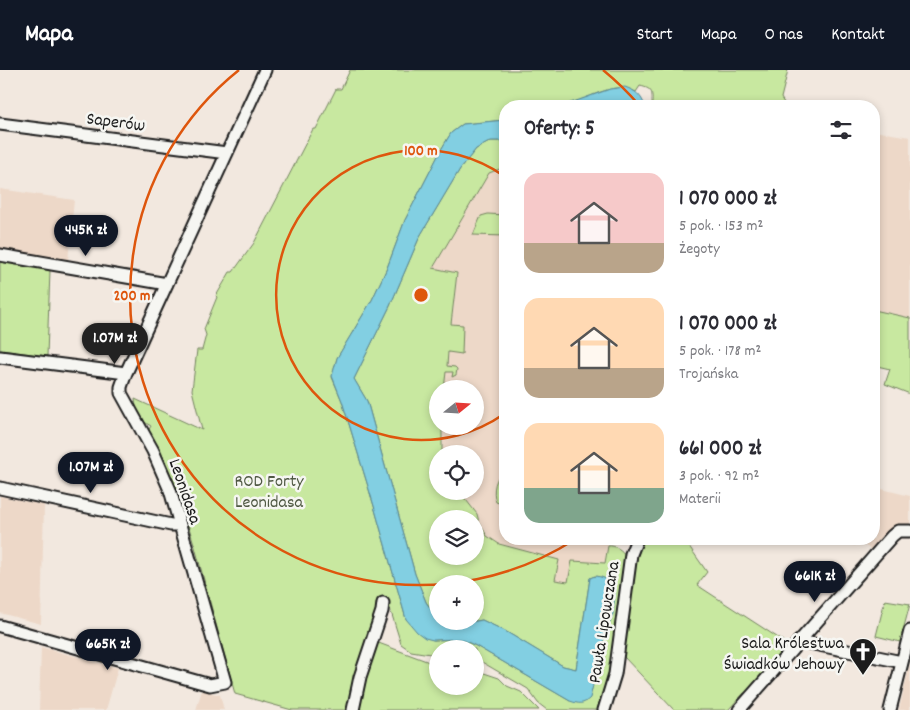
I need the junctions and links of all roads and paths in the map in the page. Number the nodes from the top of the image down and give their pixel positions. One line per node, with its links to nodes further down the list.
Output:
1 (265, 70): 3 (street, Leonidasa)
2 (0, 124): 3 (street, Saperów)
3 (227, 153): 5 (street, Leonidasa)
4 (0, 255): 5 (street)
5 (167, 284): 7 (street, Leonidasa)
6 (0, 357): 7 (street)
7 (126, 373): 9 (street, Leonidasa)
8 (0, 488): 9 (street)
9 (180, 525): 13 (street, Leonidasa)
10 (910, 530): 15 (street)
11 (635, 545): 18 (street, Pawła Lipowczana)
12 (383, 603): 17 (street)
13 (0, 626)
14 (910, 631): 16 (street)
15 (799, 641): 16 (street); 19 (street)
16 (902, 662): 20 (street)
17 (353, 710)
18 (604, 710)
19 (739, 710)
20 (890, 710)

